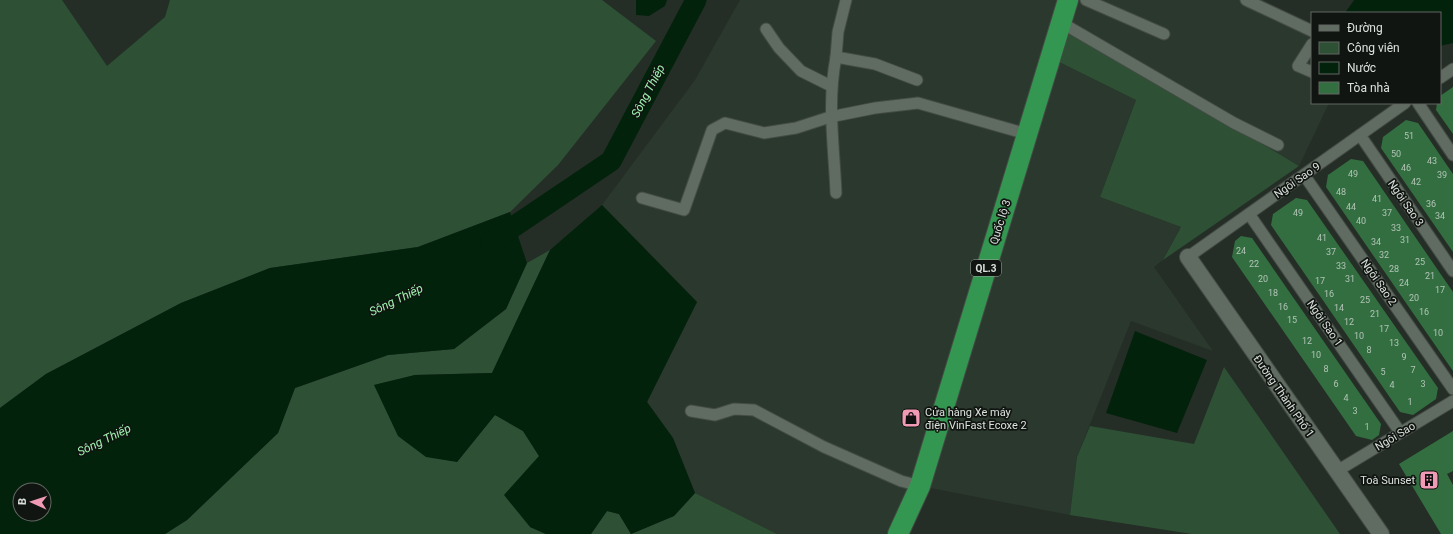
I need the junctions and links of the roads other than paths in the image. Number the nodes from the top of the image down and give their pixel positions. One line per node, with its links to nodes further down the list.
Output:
1 (846, 0): 10 (street)
2 (1068, 0): 5 (highway, Quốc lộ 3 / QL.3)
3 (1086, 0): 8 (street)
4 (1246, 0): 7 (street)
5 (1062, 23): 19 (highway, Quốc lộ 3 / QL.3); 21 (street)
6 (766, 29): 15 (street)
7 (1311, 31)
8 (1164, 34)
9 (1311, 46): 12 (street)
10 (836, 57): 14 (street); 15 (street)
11 (1453, 69): 13 (street)
12 (1311, 72)
13 (1441, 77)
14 (917, 80)
15 (831, 86): 18 (street)
16 (1404, 104): 20 (street, Ngôi Sao 9)
17 (1419, 104): 22 (street)
18 (830, 117): 19 (street); 24 (street); 25 (street)
19 (1027, 134): 34 (highway, Quốc lộ 3 / QL.3)
20 (1360, 135): 23 (street, Ngôi Sao 9); 28 (street, Ngôi Sao 3)
21 (1278, 145)
22 (1453, 155)
23 (1304, 175): 26 (street, Ngôi Sao 9); 29 (street, Ngôi Sao 2)
24 (836, 193)
25 (642, 198)
26 (1249, 214): 27 (street, Ngôi Sao 9); 32 (street, Ngôi Sao 1)
27 (1188, 257): 33 (street, Đường Thành Phố 1)
28 (1453, 271)
29 (1453, 389)
30 (1453, 401): 32 (street, Ngôi Sao)
31 (691, 411): 34 (street)
32 (1400, 432): 33 (street, Ngôi Sao)
33 (1337, 471): 36 (street, Đường Thành Phố 1)
34 (920, 486): 35 (highway, Quốc lộ 3 / QL.3)
35 (898, 534)
36 (1381, 534)

